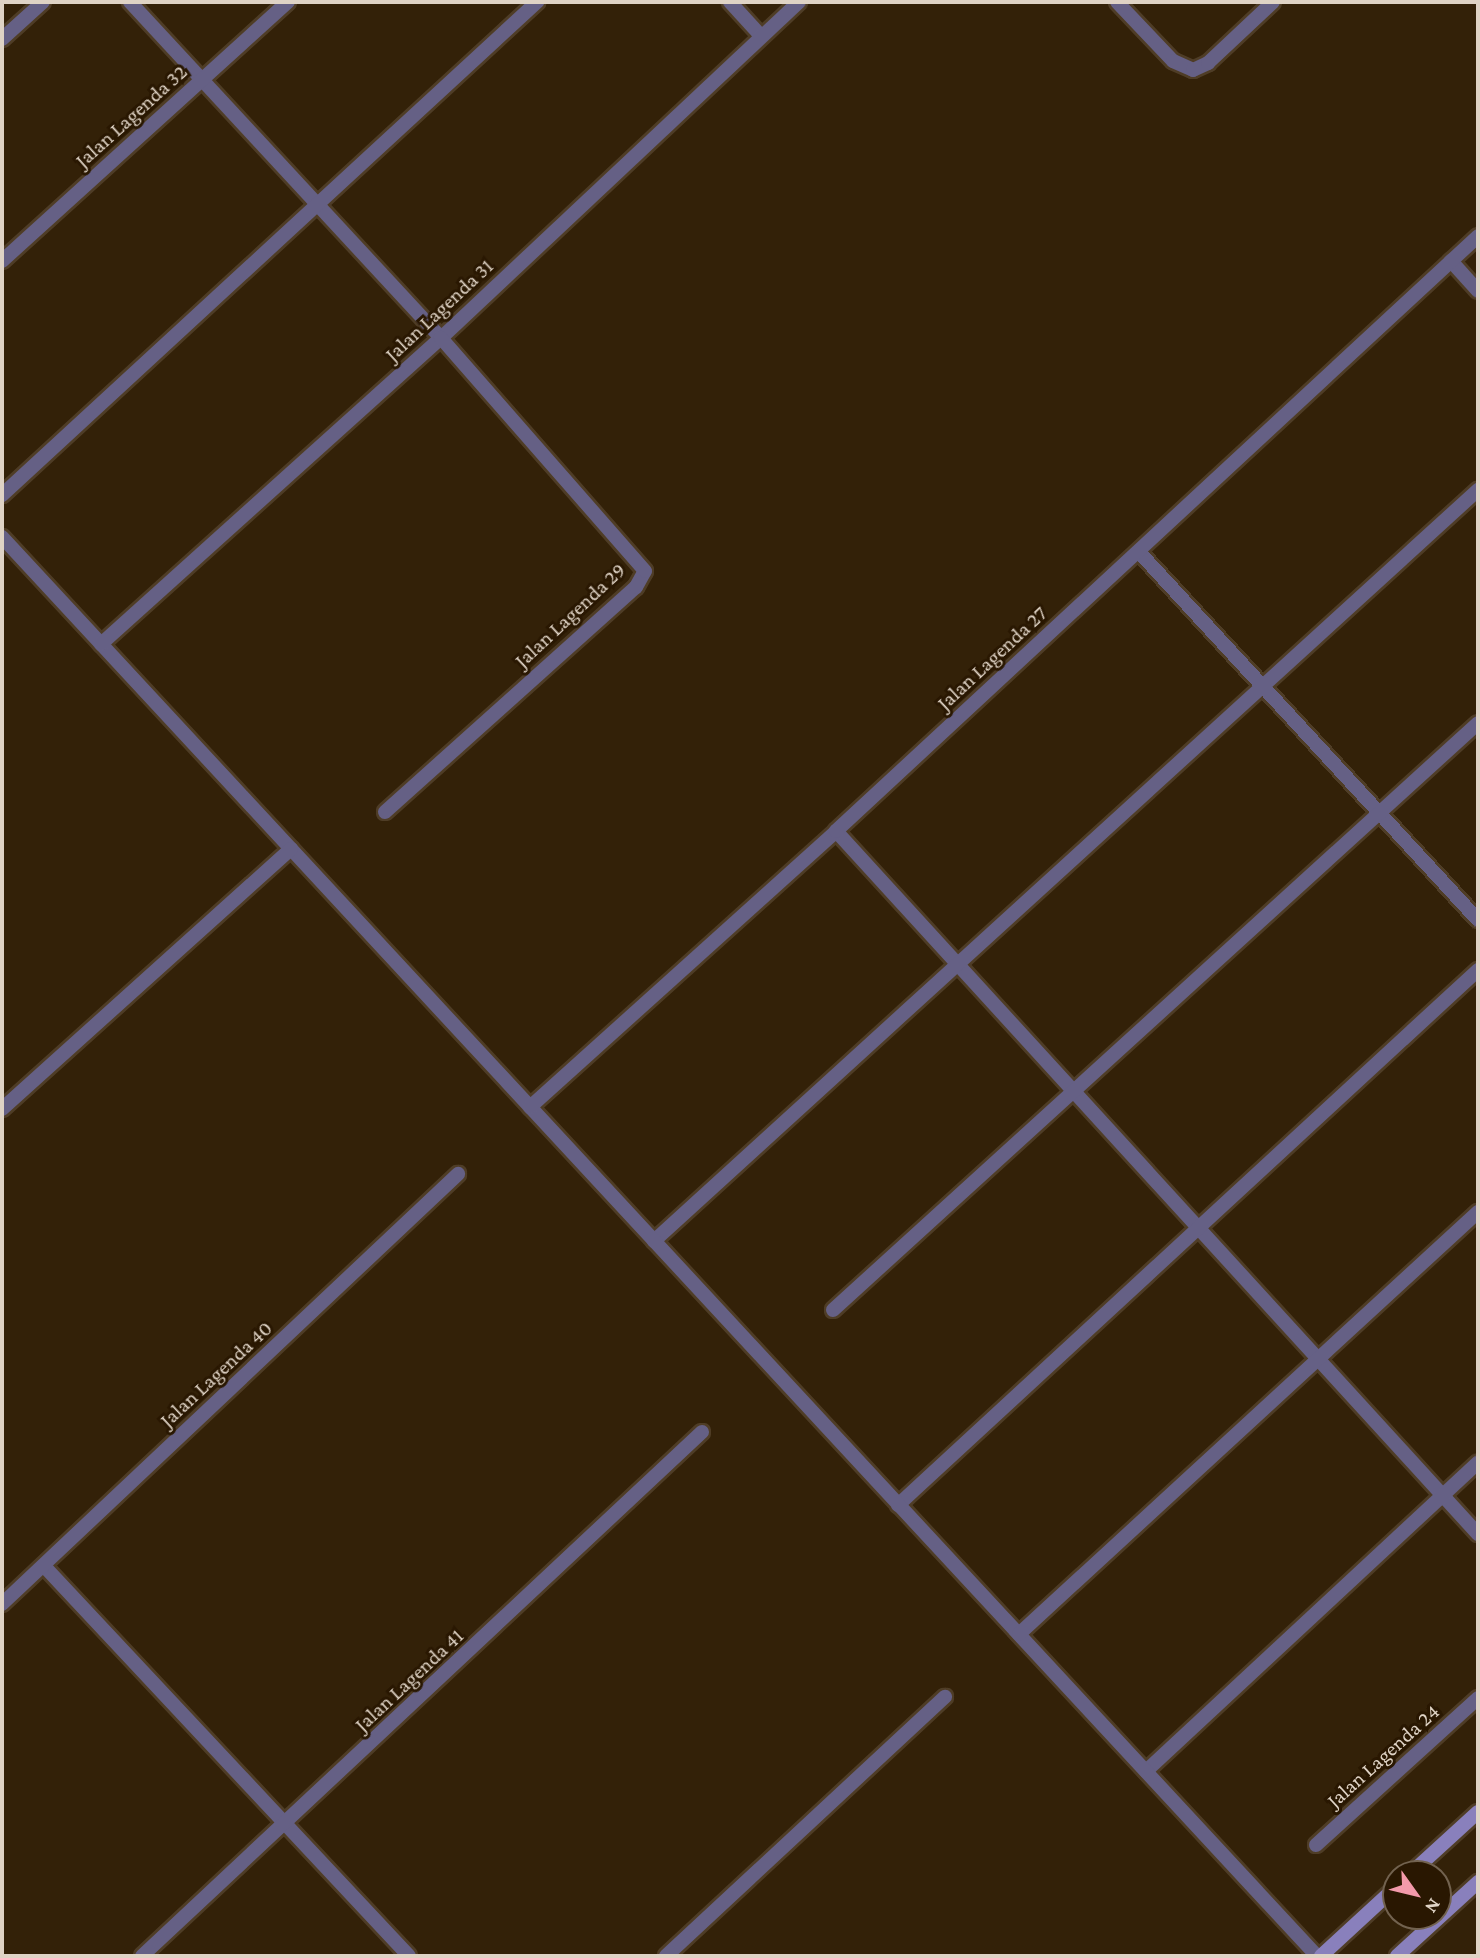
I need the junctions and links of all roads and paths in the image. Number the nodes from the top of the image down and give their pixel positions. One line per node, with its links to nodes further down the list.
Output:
1 (43, 2): 10 (street)
2 (130, 2): 11 (street)
3 (288, 2): 11 (street, Jalan Lagenda 32)
4 (537, 2): 12 (street)
5 (730, 2): 9 (street)
6 (799, 2): 9 (street, Jalan Lagenda 31)
7 (1118, 2): 8 (street)
8 (1273, 2)
9 (761, 36): 17 (street, Jalan Lagenda 31)
10 (2, 39)
11 (204, 78): 12 (street); 14 (street, Jalan Lagenda 32)
12 (319, 206): 17 (street); 19 (street)
13 (1478, 236): 15 (street, Jalan Lagenda 27)
14 (2, 261)
15 (1451, 261): 16 (street); 21 (street, Jalan Lagenda 27)
16 (1478, 291)
17 (441, 338): 22 (street, Jalan Lagenda 31); 25 (street, Jalan Lagenda 29)
18 (1478, 490): 23 (street)
19 (2, 495)
20 (2, 537): 22 (street)
21 (1139, 552): 23 (street); 27 (street, Jalan Lagenda 27)
22 (101, 644): 28 (street)
23 (1264, 687): 26 (street); 30 (street)
24 (1478, 723): 26 (street)
25 (386, 812)
26 (1380, 814): 29 (street); 32 (street)
27 (836, 831): 30 (street); 33 (street, Jalan Lagenda 27)
28 (291, 849): 33 (street); 34 (street)
29 (1478, 920)
30 (959, 964): 32 (street); 38 (street)
31 (1478, 970): 37 (street)
32 (1076, 1090): 37 (street); 39 (street)
33 (530, 1107): 38 (street)
34 (2, 1109)
35 (458, 1174): 46 (street, Jalan Lagenda 40)
36 (1478, 1212): 40 (street)
37 (1201, 1226): 40 (street); 44 (street)
38 (654, 1241): 44 (street)
39 (833, 1310)
40 (1317, 1359): 43 (street); 48 (street)
41 (702, 1432): 53 (street, Jalan Lagenda 41)
42 (1478, 1464): 43 (street)
43 (1443, 1496): 45 (street); 51 (street)
44 (898, 1505): 48 (street)
45 (1478, 1534)
46 (44, 1566): 47 (street, Jalan Lagenda 40); 53 (street)
47 (2, 1604)
48 (1019, 1634): 51 (street)
49 (945, 1698): 60 (street)
50 (1478, 1698): 54 (street, Jalan Lagenda 24)
51 (1146, 1771): 61 (street)
52 (1478, 1811): 55 (street)
53 (287, 1825): 58 (street, Jalan Lagenda 41); 59 (street)
54 (1316, 1845)
55 (1425, 1860)
56 (1478, 1882): 62 (street)
57 (1382, 1900): 61 (street)
58 (142, 1956)
59 (409, 1956)
60 (666, 1956)
61 (1319, 1956)
62 (1397, 1956)

